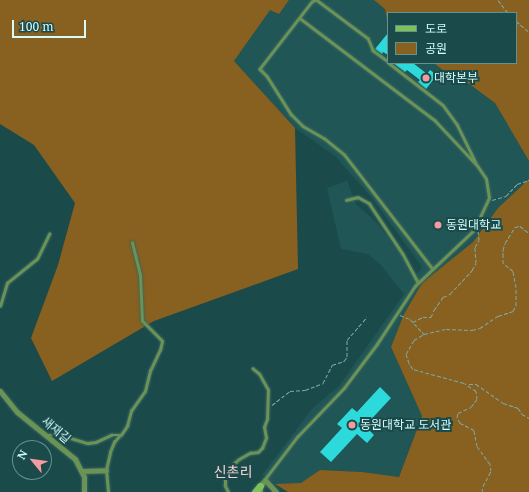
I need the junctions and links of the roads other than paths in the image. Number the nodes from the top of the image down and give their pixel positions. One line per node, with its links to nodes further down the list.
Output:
1 (300, 19): 2 (lane); 4 (lane); 8 (lane)
2 (387, 62)
3 (390, 64): 4 (lane)
4 (478, 167): 8 (lane)
5 (346, 200): 9 (lane)
6 (49, 234): 10 (lane)
7 (132, 243): 14 (lane)
8 (432, 268): 9 (lane)
9 (418, 282): 17 (lane)
10 (0, 306)
11 (253, 369): 20 (lane)
12 (0, 392): 13 (street, 새재길)
13 (46, 435): 14 (lane); 16 (street, 새재길)
14 (121, 435): 15 (lane)
15 (106, 470): 16 (street); 19 (lane)
16 (82, 471): 18 (street)
17 (260, 487): 21 (street)
18 (84, 492)
19 (108, 492)
20 (228, 492)
21 (276, 492)

